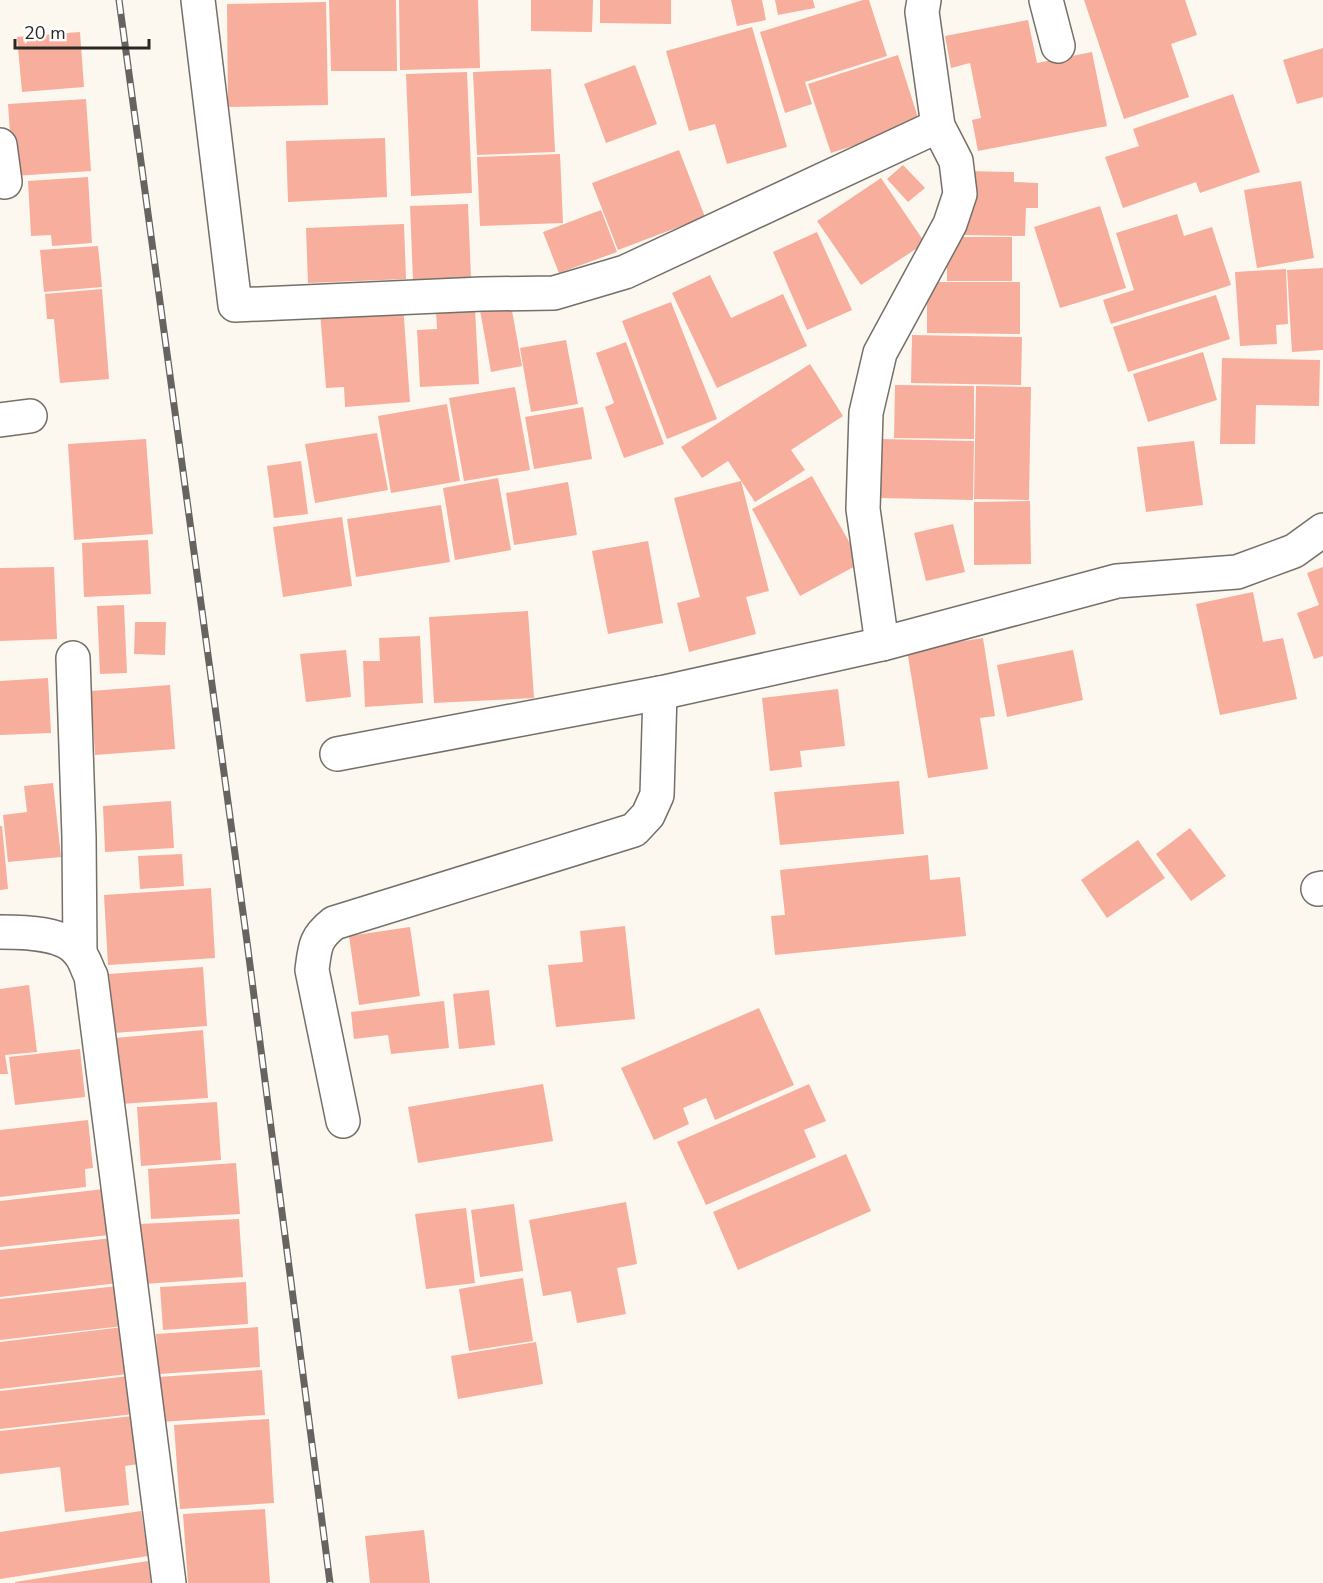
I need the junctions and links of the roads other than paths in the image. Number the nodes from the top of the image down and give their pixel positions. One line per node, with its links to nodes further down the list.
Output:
1 (198, 0): 5 (street)
2 (924, 0): 5 (street)
3 (1046, 0): 4 (street)
4 (1058, 46)
5 (938, 126): 9 (street)
6 (0, 145): 7 (street)
7 (5, 182)
8 (1323, 530): 9 (street)
9 (882, 644): 11 (street)
10 (73, 658): 14 (street)
11 (660, 693): 12 (street); 15 (street)
12 (337, 754)
13 (0, 932): 14 (street)
14 (80, 952): 16 (street)
15 (343, 1121)
16 (169, 1583)

